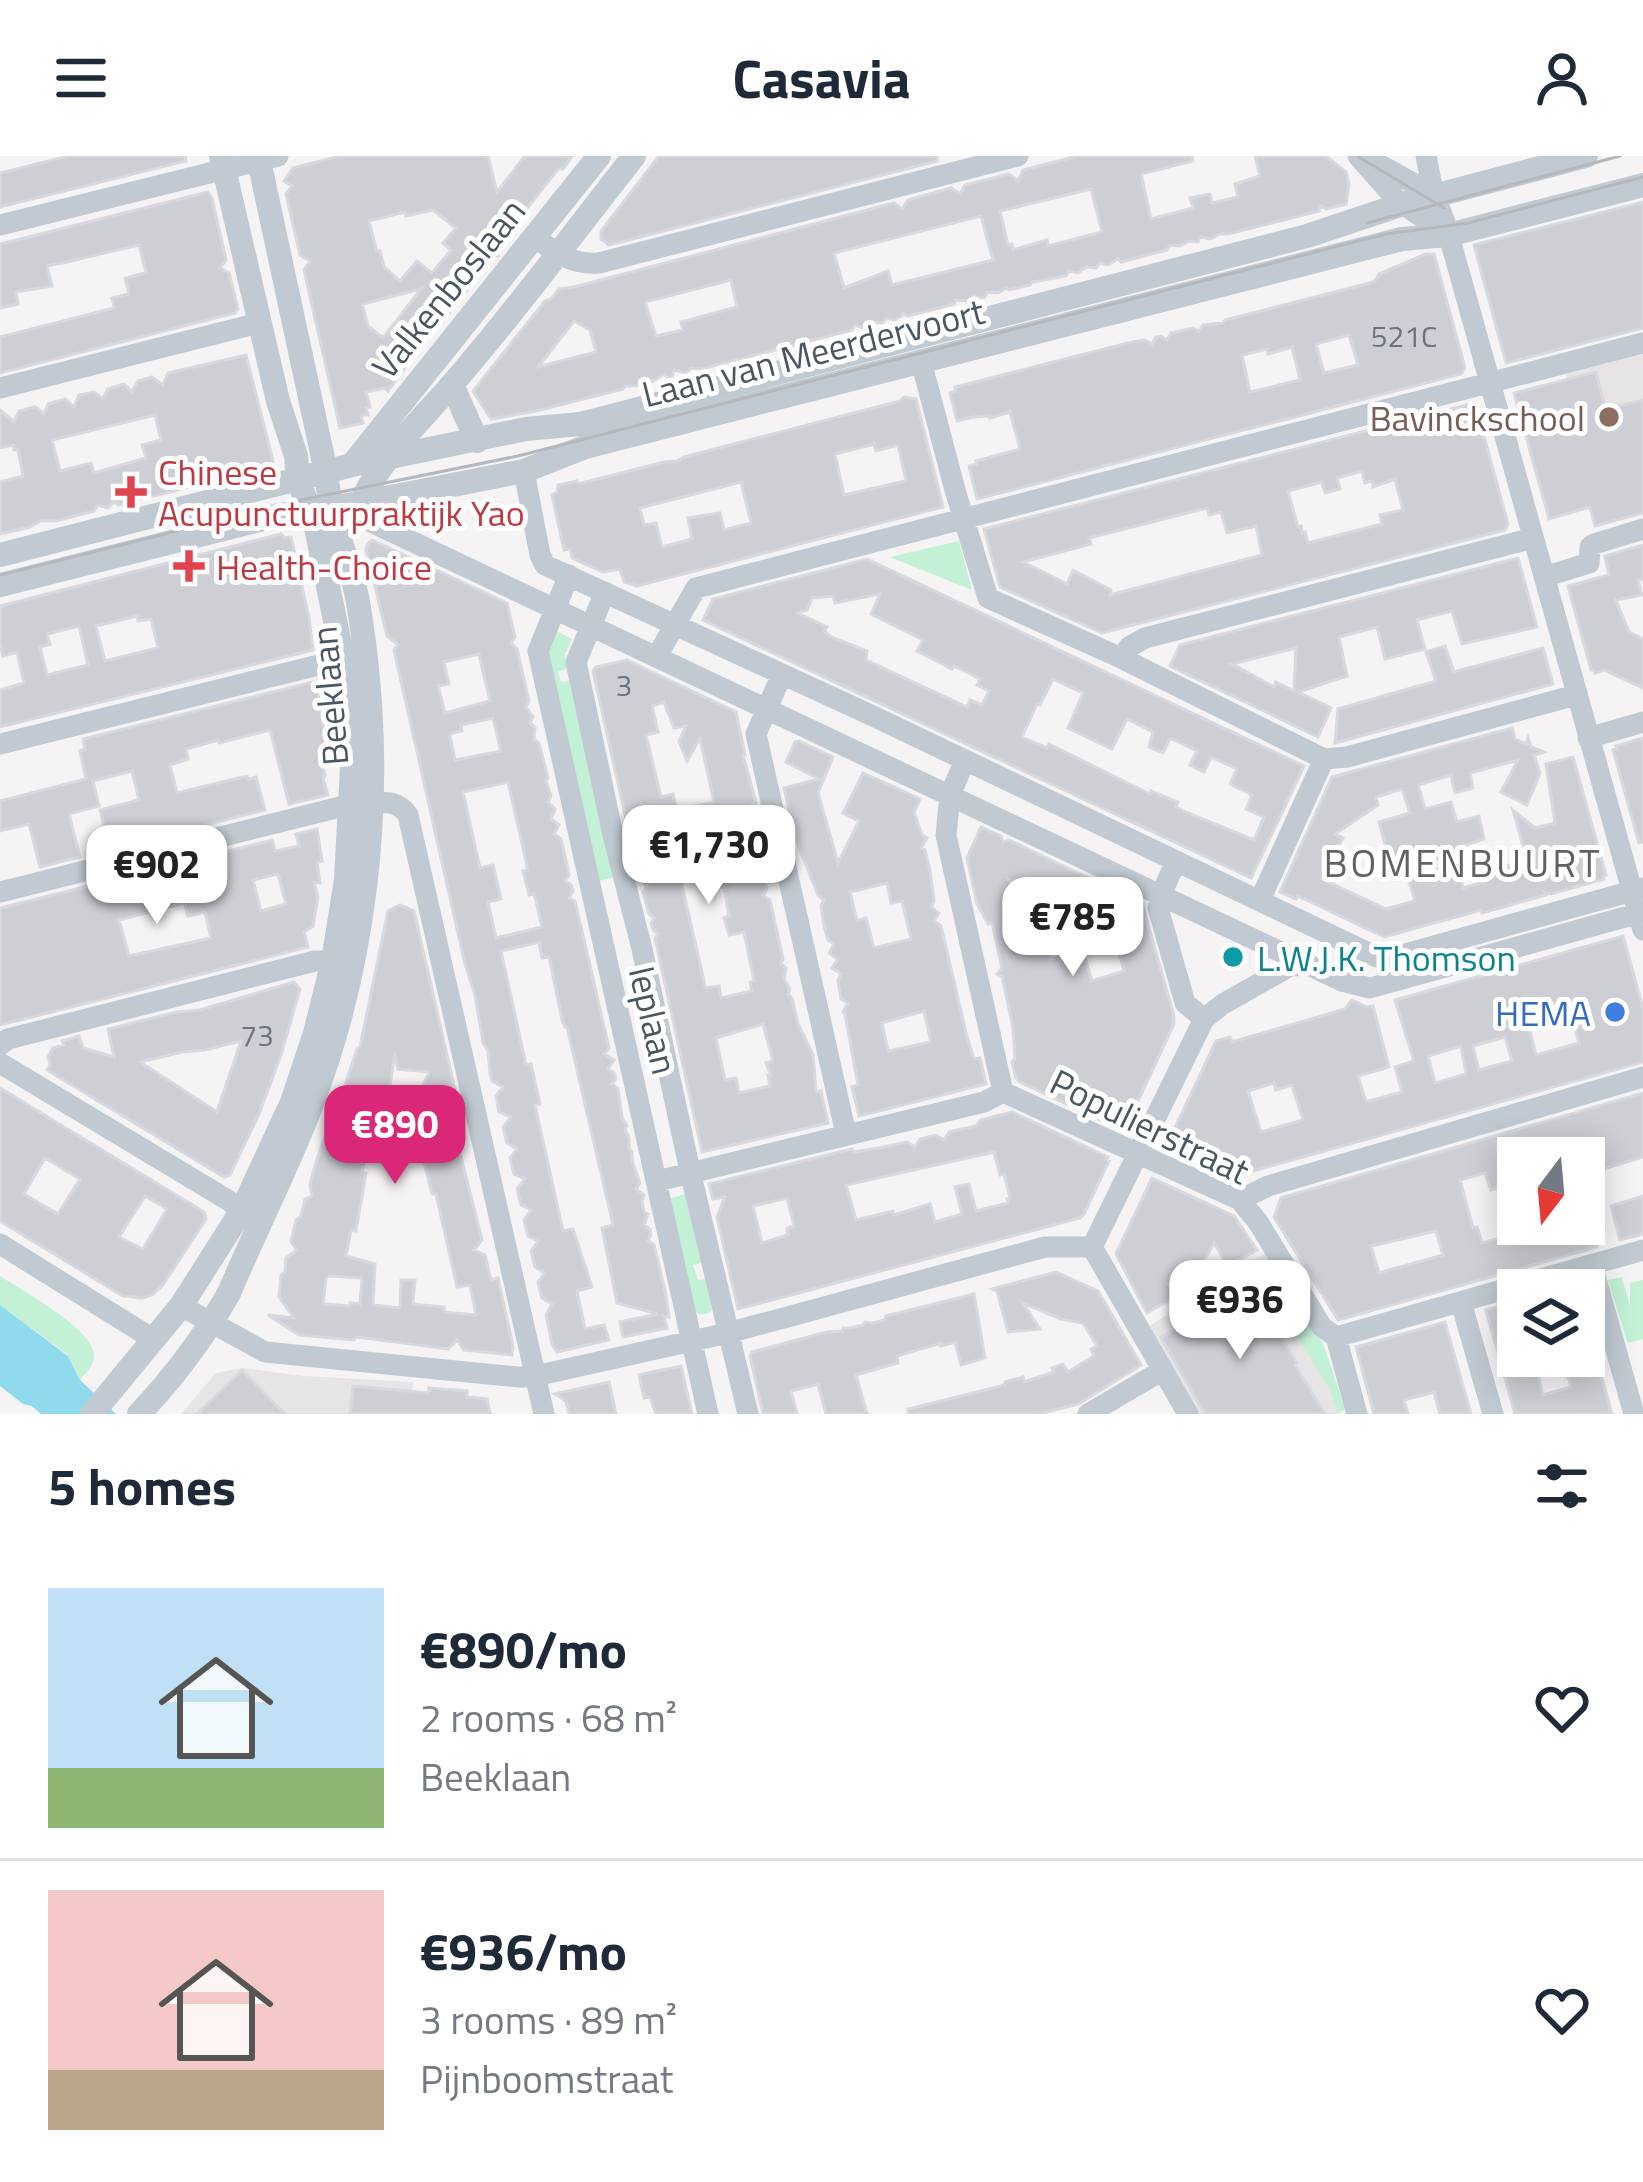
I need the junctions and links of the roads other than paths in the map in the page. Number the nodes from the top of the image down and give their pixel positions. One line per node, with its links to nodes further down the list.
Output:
1 (599, 156): 14 (street, Valkenboslaan)
2 (634, 156): 15 (street, Valkenboslaan)
3 (1018, 156): 15 (street)
4 (1361, 156): 10 (street); 11 (street)
5 (1426, 156): 10 (street)
6 (1586, 156): 10 (street, Laan van Meerdervoort)
7 (265, 158): 8 (street); 26 (street, Beeklaan)
8 (223, 162): 12 (street); 16 (street, Beeklaan)
9 (1643, 185): 13 (street, Laan van Meerdervoort)
10 (1436, 196): 11 (street, Laan van Meerdervoort); 13 (street)
11 (1403, 204): 13 (street); 22 (street, Laan van Meerdervoort)
12 (0, 225)
13 (1448, 235): 18 (street, Laan van Meerdervoort); 19 (street)
14 (535, 237): 15 (street); 24 (street, Valkenboslaan)
15 (556, 254): 20 (street, Valkenboslaan)
16 (259, 323): 21 (street); 27 (street, Beeklaan)
17 (1643, 343): 19 (street)
18 (921, 361): 25 (street, Laan van Meerdervoort); 30 (street)
19 (1490, 382): 30 (street); 32 (street)
20 (452, 385): 22 (street); 23 (street, Valkenboslaan)
21 (0, 388)
22 (477, 441): 23 (street, Laan van Meerdervoort)
23 (388, 458): 24 (street, Laan van Meerdervoort); 28 (street, Valkenboslaan)
24 (352, 465): 26 (street, Laan van Meerdervoort)
25 (524, 471): 28 (street, Laan van Meerdervoort); 35 (street)
26 (326, 472): 27 (street, Laan van Meerdervoort); 29 (street, Beeklaan)
27 (298, 481): 29 (street, Beeklaan); 33 (street, Laan van Meerdervoort)
28 (360, 503): 29 (street, Laan van Meerdervoort); 34 (street, Valkenboslaan); 39 (street)
29 (320, 508): 34 (street, Beeklaan); 37 (street, Laan van Meerdervoort); 44 (street, Beeklaan)
30 (965, 519): 41 (street); 43 (street)
31 (1643, 529): 36 (street)
32 (1533, 538): 36 (street); 43 (street)
33 (0, 555)
34 (347, 561): 54 (street, Beeklaan)
35 (569, 575): 38 (street); 39 (street, Ieplaan)
36 (1544, 578): 46 (street)
37 (0, 584)
38 (605, 592): 40 (street, Ieplaan); 41 (street)
39 (555, 609): 40 (street); 71 (street, Ieplaan)
40 (590, 625): 42 (street); 70 (street, Ieplaan)
41 (675, 625): 42 (street); 45 (street)
42 (657, 656): 47 (street)
43 (1121, 658): 51 (street)
44 (343, 659): 50 (street); 54 (street, Beeklaan)
45 (782, 674): 47 (street); 52 (street)
46 (1576, 694): 49 (street); 51 (street)
47 (767, 709): 53 (street); 68 (street)
48 (1643, 722): 49 (street)
49 (1588, 738): 59 (street)
50 (0, 744)
51 (1324, 759): 58 (street)
52 (965, 760): 53 (street); 55 (street)
53 (950, 795): 57 (street); 67 (street)
54 (362, 803): 56 (street); 61 (street); 73 (street); 86 (street, Beeklaan)
55 (1177, 861): 57 (street); 58 (street)
56 (0, 892)
57 (1161, 895): 62 (street); 63 (street)
58 (1260, 899): 60 (street)
59 (1640, 907): 60 (street); 62 (street)
60 (1327, 933): 62 (street)
61 (333, 961): 64 (street); 73 (street)
62 (1310, 965): 63 (street)
63 (1204, 1019): 69 (street)
64 (0, 1045)
65 (0, 1063): 73 (street)
66 (1643, 1077): 72 (street)
67 (1003, 1092): 68 (street, Populierstraat); 69 (street, Populierstraat)
68 (846, 1134): 70 (street, Populierstraat)
69 (1138, 1154): 72 (street, Populierstraat); 75 (street)
70 (690, 1171): 71 (street, Populierstraat); 81 (street, Ieplaan)
71 (657, 1181): 84 (street, Ieplaan)
72 (1240, 1200): 82 (street, Populierstraat)
73 (251, 1215): 79 (street); 80 (street)
74 (0, 1244): 83 (street)
75 (1092, 1247): 81 (street); 85 (street)
76 (1643, 1250): 77 (street)
77 (1592, 1265): 78 (street); 96 (street)
78 (1461, 1302): 82 (street); 95 (street)
79 (181, 1306): 80 (street); 83 (street)
80 (211, 1323): 86 (street); 87 (street)
81 (728, 1333): 84 (street); 91 (street, Ieplaan)
82 (1336, 1337): 94 (street, Populierstraat)
83 (154, 1339): 88 (street)
84 (692, 1342): 86 (street); 90 (street, Ieplaan)
85 (1163, 1370): 92 (street); 93 (street)
86 (536, 1376): 89 (street, Beeklaan)
87 (141, 1412)
88 (92, 1414)
89 (544, 1414)
90 (708, 1414)
91 (748, 1414)
92 (1088, 1414)
93 (1189, 1414)
94 (1357, 1414)
95 (1493, 1414)
96 (1634, 1414)

